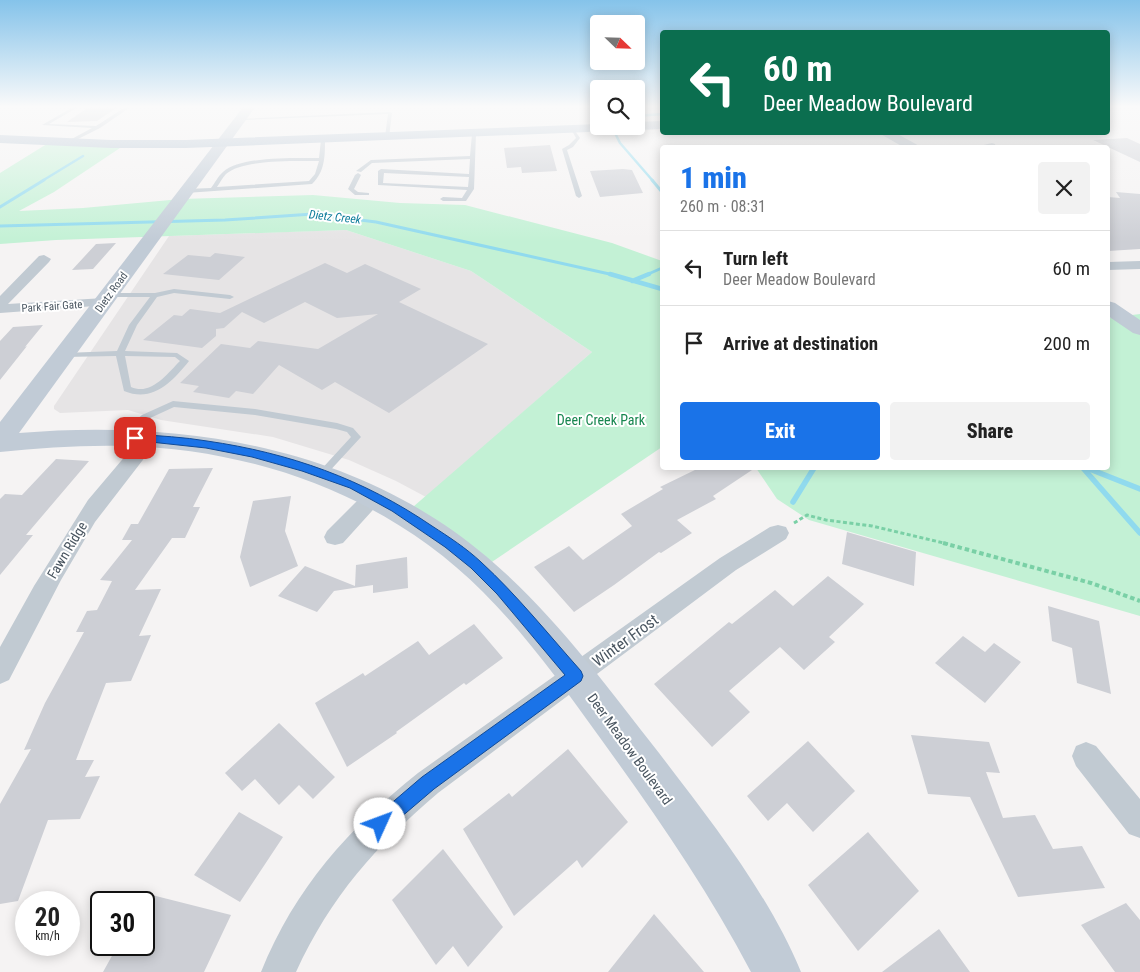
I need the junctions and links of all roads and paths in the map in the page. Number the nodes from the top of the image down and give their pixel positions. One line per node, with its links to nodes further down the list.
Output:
1 (216, 151): 11 (street, Dietz Road)
2 (322, 151): 6 (lane)
3 (472, 151): 5 (lane)
4 (565, 151): 12 (lane)
5 (472, 157): 7 (lane); 10 (lane)
6 (322, 159): 9 (lane); 9 (lane)
7 (472, 176): 8 (lane); 8 (lane)
8 (471, 189): 13 (lane)
9 (213, 190): 11 (lane)
10 (367, 194)
11 (183, 196): 19 (street, Dietz Road)
12 (579, 196)
13 (443, 199)
14 (44, 259): 20 (street)
15 (1140, 265): 16 (street)
16 (1110, 266)
17 (155, 295): 18 (lane); 19 (lane); 24 (lane)
18 (230, 297)
19 (106, 299): 22 (street, Park Fair Gate); 25 (street, Dietz Road)
20 (0, 304)
21 (1110, 307): 23 (street)
22 (0, 309)
23 (1140, 329)
24 (120, 353): 24 (lane); 25 (lane)
25 (64, 355): 27 (street, Dietz Road)
26 (135, 438): 27 (street, Deer Meadow Boulevard); 28 (street, Deer Meadow Boulevard); 28 (lane); 33 (street, Fawn Ridge)
27 (0, 442)
28 (322, 474): 29 (street, Deer Meadow Boulevard)
29 (374, 496): 31 (street); 34 (street, Deer Meadow Boulevard)
30 (778, 533): 32 (path); 34 (street, Winter Frost)
31 (335, 536)
32 (1140, 601)
33 (0, 672)
34 (576, 676): 37 (street, Winter Frost); 38 (street, Deer Meadow Boulevard)
35 (1086, 756): 36 (street)
36 (1140, 824)
37 (278, 972)
38 (777, 972)

